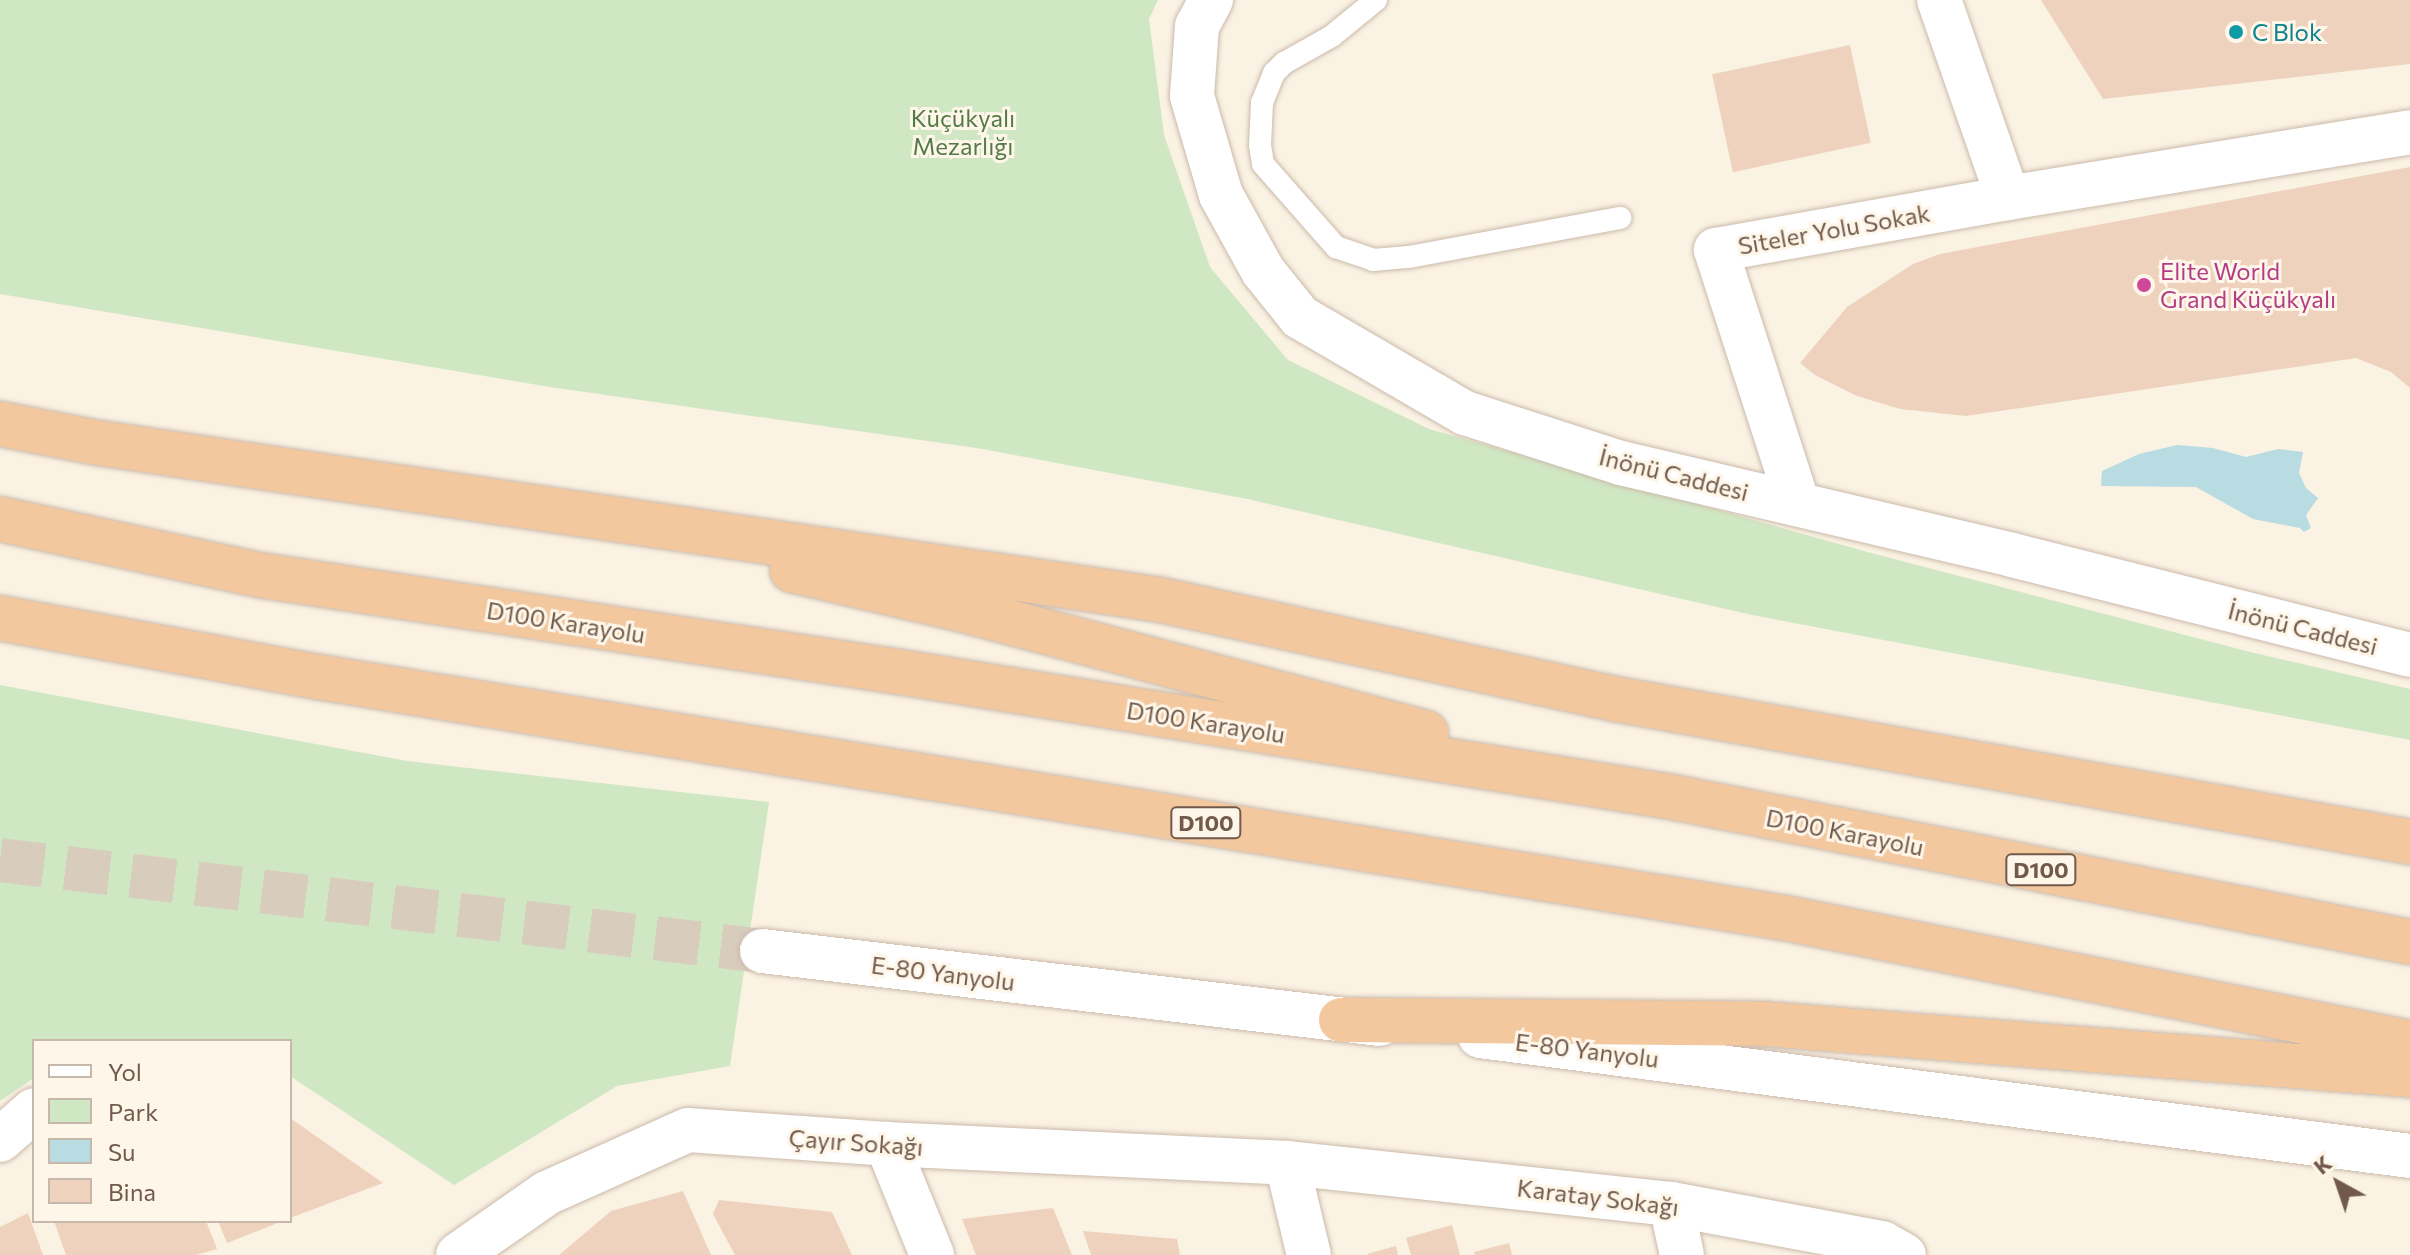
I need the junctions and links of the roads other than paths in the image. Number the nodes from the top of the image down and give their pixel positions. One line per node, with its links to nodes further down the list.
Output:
1 (1211, 0): 9 (street, İnönü Caddesi)
2 (1376, 0): 6 (lane)
3 (1939, 0): 5 (street)
4 (2410, 132): 5 (street)
5 (2008, 198): 9 (street, Siteler Yolu Sokak)
6 (1620, 218)
7 (0, 424): 8 (highway)
8 (488, 500): 13 (highway); 14 (highway)
9 (1798, 504): 12 (street, İnönü Caddesi)
10 (0, 519): 13 (highway, D100 Karayolu / D100)
11 (0, 618): 18 (highway, D100)
12 (2410, 655)
13 (1672, 797): 15 (highway, D100 Karayolu / D100)
14 (2410, 842)
15 (2410, 942)
16 (762, 951): 17 (street, E-80 Yanyolu)
17 (1341, 1020): 19 (highway); 23 (street, E-80 Yanyolu)
18 (2410, 1043)
19 (2410, 1075)
20 (32, 1112): 21 (street)
21 (0, 1140)
22 (887, 1144): 24 (street, Çayır Sokağı); 26 (street, Çayır Sokağı); 27 (street)
23 (2410, 1156)
24 (1287, 1163): 25 (street, Karatay Sokağı); 28 (street)
25 (1671, 1204): 29 (street); 30 (street, Karatay Sokağı)
26 (458, 1255)
27 (932, 1255)
28 (1309, 1255)
29 (1682, 1255)
30 (1904, 1255)

